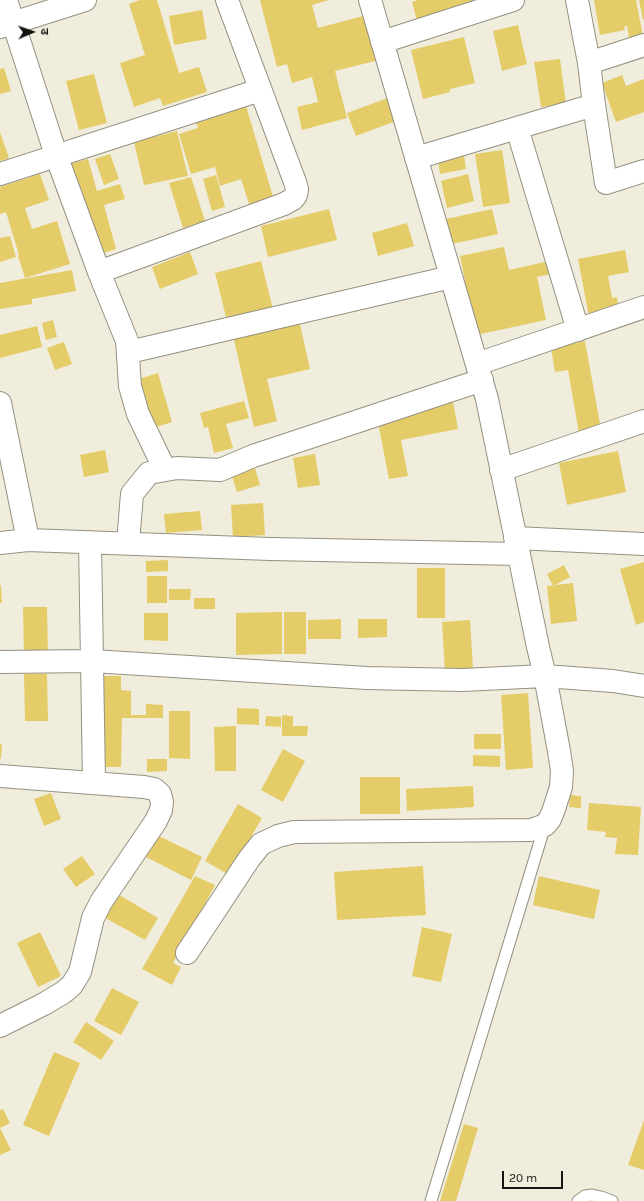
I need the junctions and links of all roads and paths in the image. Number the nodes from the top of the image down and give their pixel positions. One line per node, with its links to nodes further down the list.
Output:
1 (6, 0): 7 (street)
2 (85, 0): 7 (street)
3 (228, 0): 11 (street)
4 (370, 0): 8 (street)
5 (513, 0): 8 (street)
6 (577, 0): 10 (street)
7 (7, 25): 14 (street)
8 (382, 42): 15 (street)
9 (644, 45): 10 (street)
10 (590, 63): 12 (street)
11 (260, 90): 14 (street); 18 (street)
12 (594, 105): 13 (street); 16 (street)
13 (517, 128): 15 (street); 21 (street)
14 (56, 156): 17 (street); 18 (street)
15 (416, 158): 19 (street)
16 (644, 171)
17 (0, 174)
18 (99, 272): 22 (street)
19 (451, 276): 22 (street); 23 (street)
20 (644, 307): 21 (street)
21 (578, 330): 23 (street)
22 (129, 352): 26 (street)
23 (479, 372): 26 (street); 27 (street)
24 (0, 403): 28 (street)
25 (644, 421): 27 (street)
26 (165, 470): 31 (street)
27 (502, 470): 33 (street)
28 (28, 540): 29 (street); 30 (street)
29 (90, 542): 31 (street); 34 (street)
30 (0, 543)
31 (128, 544): 33 (street)
32 (644, 544): 33 (street)
33 (517, 546): 36 (street)
34 (92, 661): 35 (street); 36 (street); 39 (street)
35 (0, 662)
36 (545, 676): 37 (street); 40 (street)
37 (644, 686)
38 (0, 776): 39 (street)
39 (94, 782): 42 (street)
40 (545, 825): 41 (street); 43 (lane)
41 (187, 953)
42 (0, 1026)
43 (430, 1201)
44 (578, 1201): 45 (lane)
45 (612, 1201)

